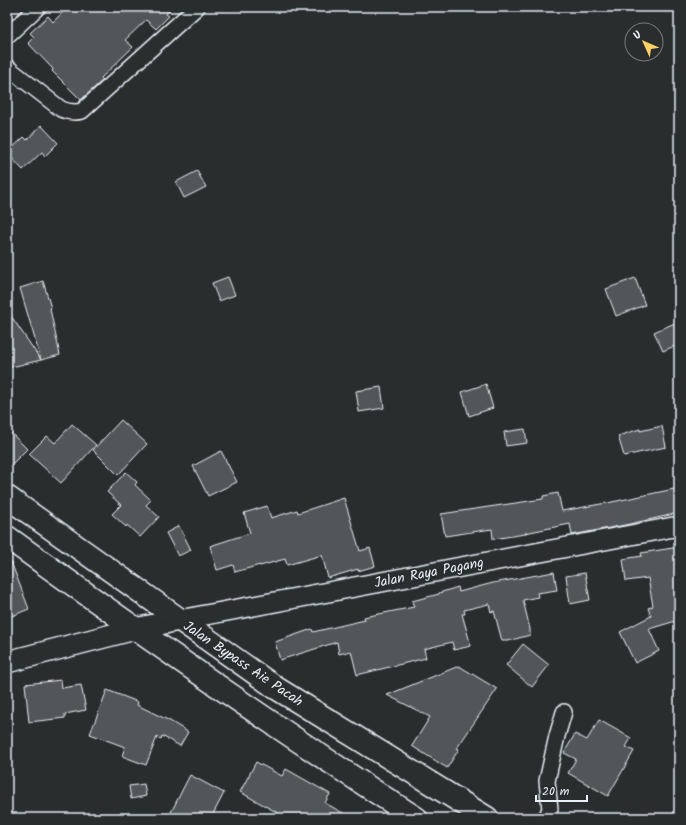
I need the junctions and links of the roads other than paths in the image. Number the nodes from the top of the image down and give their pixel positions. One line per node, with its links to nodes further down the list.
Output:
1 (38, 7): 3 (street)
2 (197, 7): 4 (street)
3 (7, 36)
4 (7, 67)
5 (7, 497): 8 (highway, Jalan Bypass Aie Pacah)
6 (679, 526): 8 (street, Jalan Raya Pagang)
7 (7, 537): 9 (highway)
8 (179, 620): 9 (main road); 13 (highway, Jalan Bypass Aie Pacah)
9 (135, 629): 10 (main road); 12 (highway)
10 (7, 662)
11 (564, 712): 14 (street)
12 (416, 818)
13 (487, 818)
14 (546, 818)

